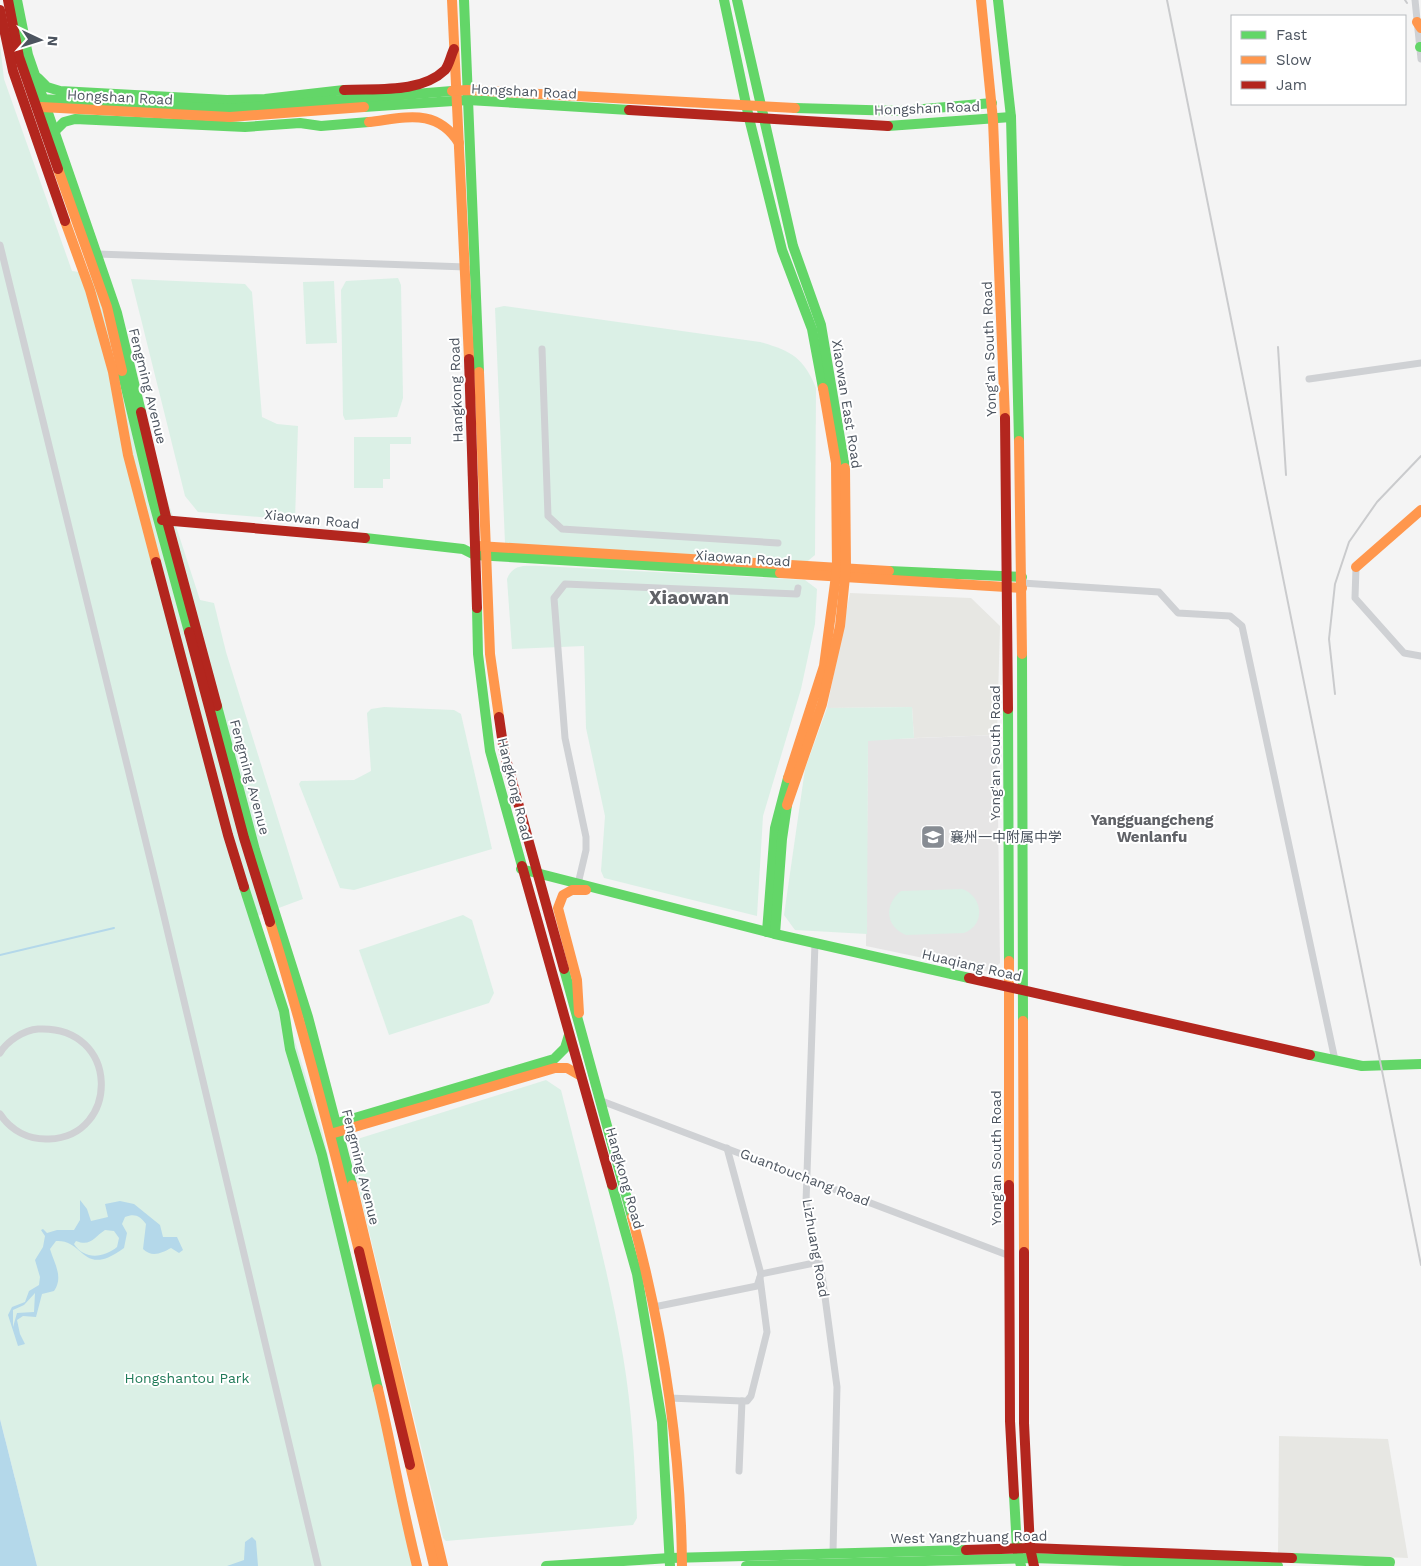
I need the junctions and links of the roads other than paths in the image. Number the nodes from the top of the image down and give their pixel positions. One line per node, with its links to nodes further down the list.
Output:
1 (8, 0): 18 (street, Fengming Avenue)
2 (18, 0): 15 (street, Fengming Avenue)
3 (452, 0): 13 (street, Hangkong Road)
4 (464, 0): 17 (street, Hangkong Road)
5 (724, 0): 23 (street, Xiaowan East Road)
6 (737, 0): 22 (street, Xiaowan East Road)
7 (981, 0): 21 (street, Yong'an South Road)
8 (998, 0): 24 (street, Yong'an South Road)
9 (1415, 0): 11 (street)
10 (0, 10): 80 (street)
11 (1419, 25): 12 (street)
12 (1420, 47): 14 (street)
13 (454, 50): 15 (street); 16 (street, Hangkong Road)
14 (1421, 59)
15 (35, 74): 20 (street, Fengming Avenue)
16 (456, 90): 17 (street, Hongshan Road); 19 (street, Hangkong Road); 20 (street, Hongshan Road)
17 (468, 95): 19 (street, Hongshan Road); 23 (street, Hongshan Road); 25 (street, Hongshan Road); 40 (street, Hangkong Road)
18 (34, 102): 20 (street, Hongshan Road); 37 (street, Fengming Avenue)
19 (456, 102): 20 (street, Hongshan Road); 29 (street, Hangkong Road)
20 (46, 103): 28 (street, Fengming Avenue)
21 (992, 103): 22 (street, Hongshan Road); 27 (street, Yong'an South Road)
22 (760, 106): 23 (street, Hongshan Road); 26 (street, Xiaowan East Road)
23 (746, 107): 25 (street, Xiaowan East Road)
24 (1011, 117): 27 (street, Hongshan Road); 44 (street, Yong'an South Road)
25 (749, 118): 26 (street, Hongshan Road); 42 (street, Xiaowan East Road)
26 (763, 120): 27 (street, Hongshan Road); 42 (street, Xiaowan East Road)
27 (993, 120): 43 (street, Yong'an South Road)
28 (55, 131): 29 (street); 31 (street, Fengming Avenue)
29 (459, 143): 32 (street, Hangkong Road)
30 (0, 245): 79 (street)
31 (97, 254): 32 (street); 37 (street, Fengming Avenue)
32 (466, 267): 39 (street, Hangkong Road)
33 (542, 349): 38 (street)
34 (1421, 363): 35 (street)
35 (1309, 380)
36 (1421, 510): 41 (street)
37 (163, 520): 39 (street, Xiaowan Road); 63 (street, Fengming Avenue)
38 (778, 543)
39 (475, 550): 40 (street, Xiaowan Road); 47 (street, Hangkong Road)
40 (486, 551): 42 (street, Xiaowan Road); 48 (street, Hangkong Road)
41 (1356, 567): 46 (street)
42 (841, 573): 43 (street, Xiaowan Road); 51 (street, Xiaowan East Road)
43 (1008, 581): 44 (street, Xiaowan Road); 53 (street, Yong'an South Road)
44 (1022, 583): 54 (street, Yong'an South Road); 58 (street)
45 (798, 588): 49 (street)
46 (1421, 656)
47 (521, 869): 48 (street, Huaqiang Road); 56 (street, Hangkong Road)
48 (538, 875): 49 (street, Huaqiang Road); 55 (street, Hangkong Road)
49 (578, 884): 50 (street, Huaqiang Road)
50 (598, 889): 51 (street, Huaqiang Road); 55 (street)
51 (771, 933): 52 (street, Huaqiang Road)
52 (815, 943): 53 (street, Huaqiang Road); 65 (street, Lizhuang Road)
53 (1010, 988): 54 (street, Huaqiang Road); 66 (street, Yong'an South Road)
54 (1024, 991): 58 (street, Huaqiang Road); 74 (street, Yong'an South Road)
55 (579, 1026): 61 (street, Hangkong Road)
56 (569, 1035): 60 (street, Hangkong Road); 63 (street)
57 (0, 1053): 62 (street)
58 (1334, 1060): 59 (street, Huaqiang Road)
59 (1421, 1064)
60 (581, 1076): 63 (street); 76 (street, Hangkong Road)
61 (599, 1100): 64 (street, Guantouchang Road); 69 (street, Hangkong Road)
62 (0, 1114)
63 (334, 1129): 81 (street, Fengming Avenue); 82 (street, Fengming Avenue)
64 (727, 1148): 65 (street, Guantouchang Road); 68 (street)
65 (807, 1178): 66 (street, Guantouchang Road); 67 (street, Lizhuang Road)
66 (1010, 1256): 75 (street, Yong'an South Road)
67 (819, 1262): 68 (street); 73 (street, Lizhuang Road)
68 (760, 1276): 69 (street); 71 (street)
69 (654, 1307): 70 (street, Hangkong Road)
70 (669, 1398): 71 (street); 77 (street, Hangkong Road)
71 (742, 1402): 72 (street)
72 (739, 1471)
73 (833, 1552): 75 (street, West Yangzhuang Road); 77 (street, West Yangzhuang Road)
74 (1032, 1557): 75 (street, West Yangzhuang Road); 85 (street, West Yangzhuang Road); 86 (street, West Yangzhuang Road)
75 (1019, 1558): 78 (street, West Yangzhuang Road)
76 (670, 1562): 77 (street, West Yangzhuang Road); 83 (street, West Yangzhuang Road)
77 (682, 1562)
78 (834, 1565): 84 (street, West Yangzhuang Road)
79 (318, 1566)
80 (417, 1566)
81 (433, 1566)
82 (443, 1566)
83 (546, 1566)
84 (746, 1566)
85 (1278, 1566)
86 (1389, 1566)

